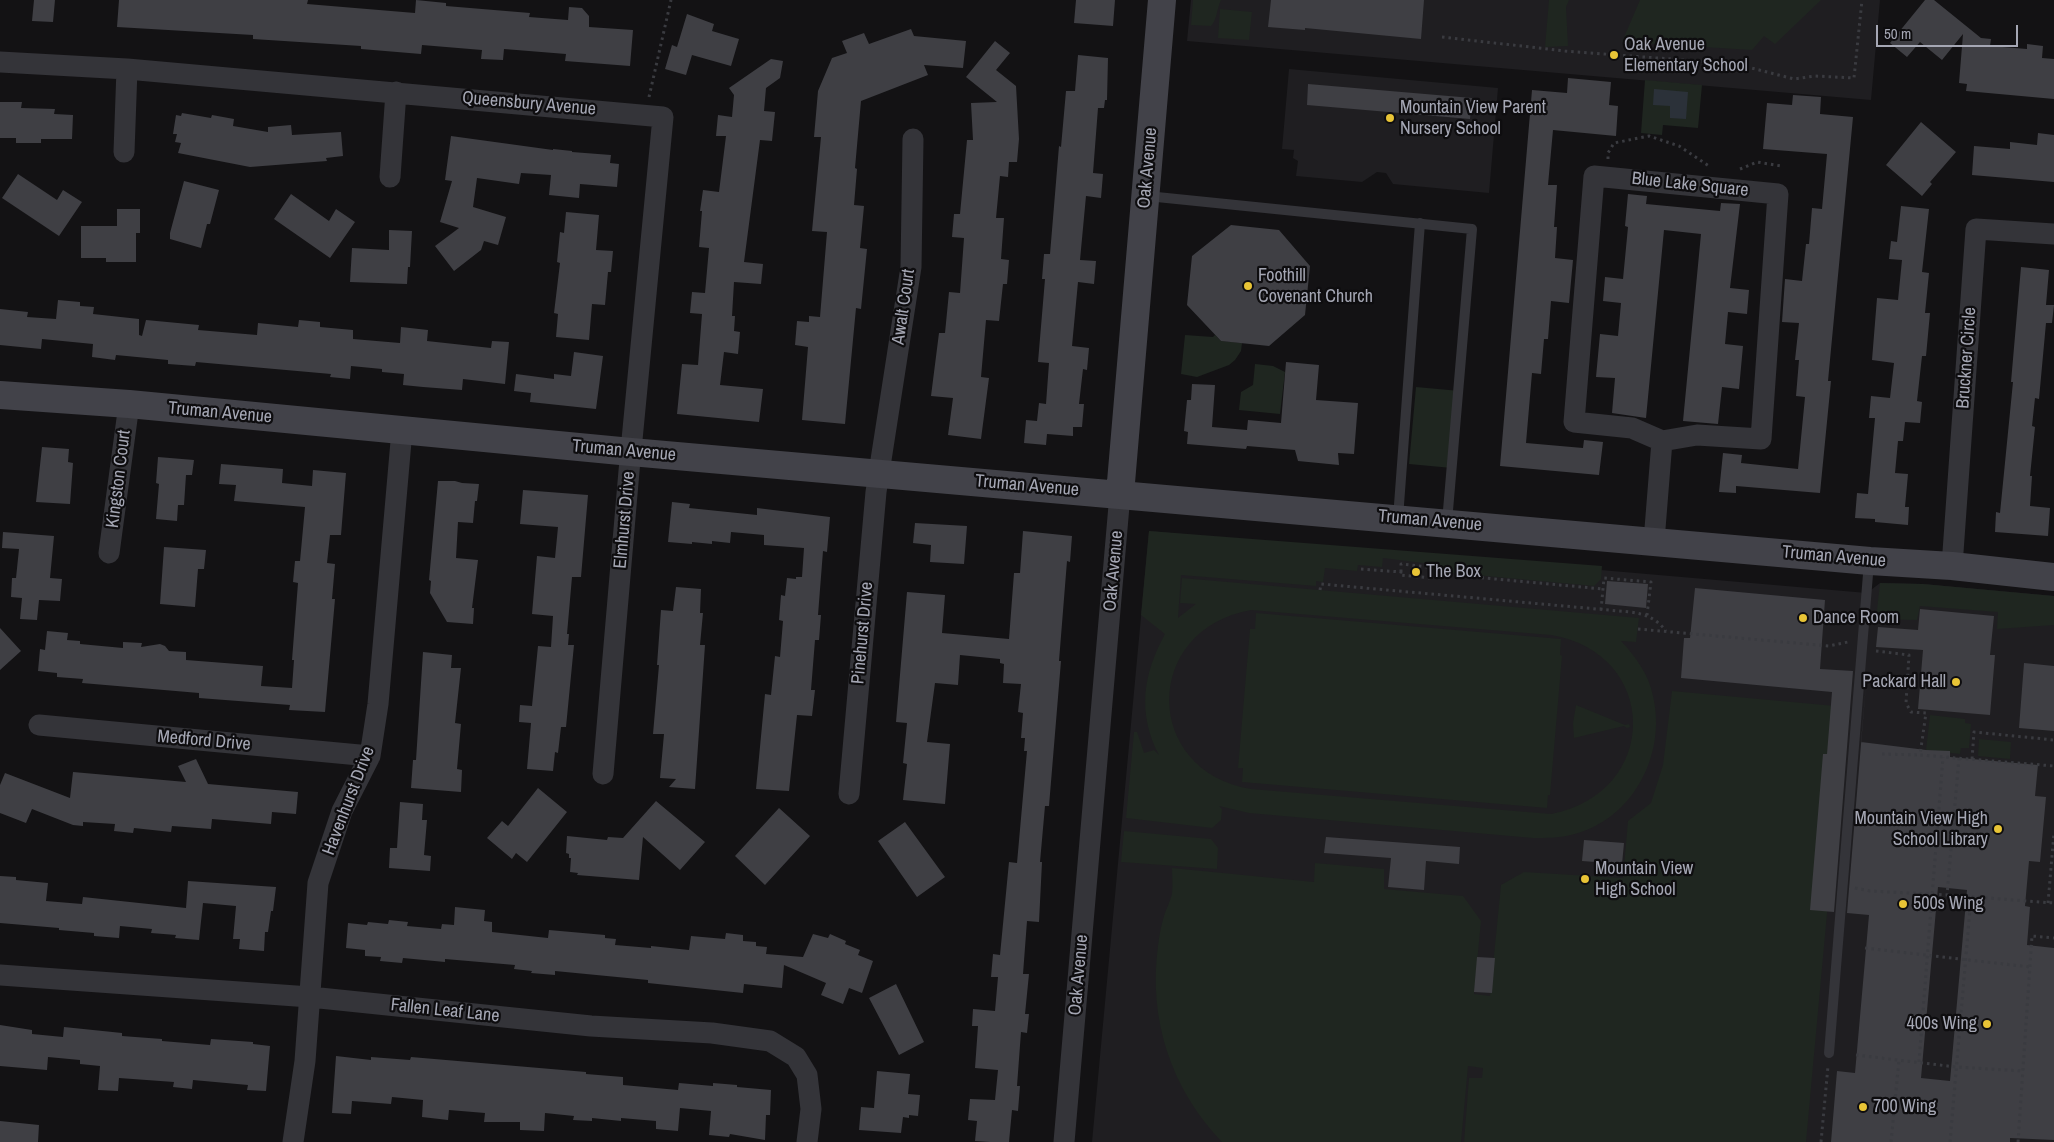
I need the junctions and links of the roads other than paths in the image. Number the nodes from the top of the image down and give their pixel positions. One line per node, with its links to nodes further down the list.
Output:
1 (1162, 0): 9 (street, Oak Avenue)
2 (0, 62): 3 (street, Queensbury Avenue)
3 (128, 69): 4 (street, Queensbury Avenue); 7 (street)
4 (396, 92): 5 (street, Queensbury Avenue); 8 (street)
5 (654, 116): 16 (street, Elmhurst Drive)
6 (913, 139): 17 (street, Awalt Court)
7 (124, 152)
8 (390, 177)
9 (1146, 196): 10 (lane); 18 (street, Oak Avenue)
10 (1420, 224): 19 (lane); 20 (lane)
11 (2054, 234): 24 (street, Bruckner Circle)
12 (0, 395): 13 (street, Truman Avenue)
13 (128, 404): 14 (street, Truman Avenue); 22 (street, Kingston Court)
14 (402, 430): 16 (street, Truman Avenue); 27 (street, Havenhurst Drive)
15 (1662, 442): 15 (street, Blue Lake Square); 21 (street)
16 (631, 452): 17 (street, Truman Avenue); 28 (street, Elmhurst Drive)
17 (879, 473): 18 (street, Truman Avenue); 29 (street, Pinehurst Drive)
18 (1120, 494): 19 (street, Truman Avenue); 35 (street, Oak Avenue)
19 (1398, 518): 20 (street, Truman Avenue)
20 (1447, 522): 21 (street, Truman Avenue)
21 (1654, 541): 23 (street, Truman Avenue)
22 (109, 553)
23 (1870, 561): 24 (street, Truman Avenue); 32 (lane)
24 (1952, 566): 25 (street, Truman Avenue)
25 (2054, 577)
26 (39, 725): 27 (street, Medford Drive)
27 (370, 756): 31 (street, Havenhurst Drive)
28 (603, 774)
29 (849, 794)
30 (0, 975): 31 (street, Fallen Leaf Lane)
31 (310, 997): 33 (street, Havenhurst Drive); 34 (street, Fallen Leaf Lane)
32 (1829, 1053)
33 (293, 1142)
34 (807, 1142)
35 (1064, 1142)

